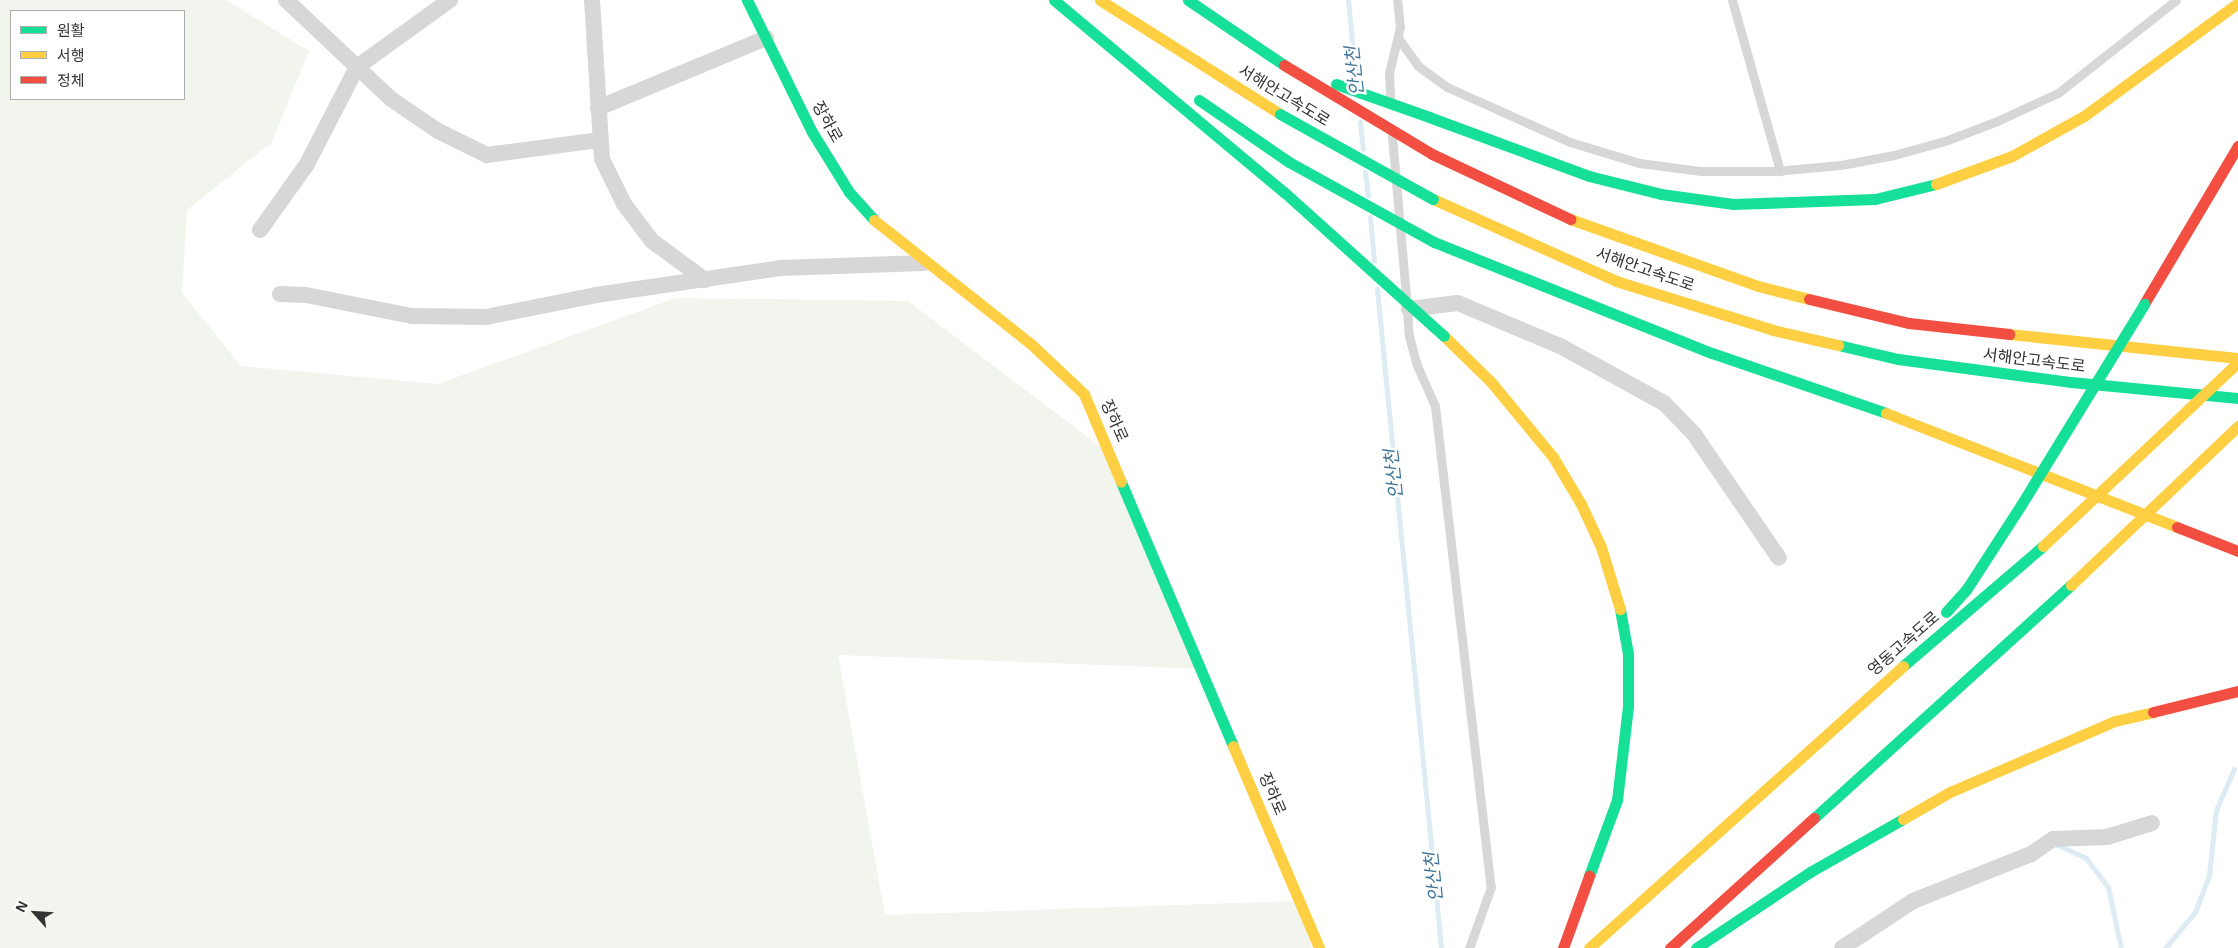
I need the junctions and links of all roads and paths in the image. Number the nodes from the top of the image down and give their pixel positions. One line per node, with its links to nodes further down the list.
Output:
1 (286, 0): 17 (street)
2 (450, 0): 17 (street)
3 (592, 0): 19 (street)
4 (747, 0): 13 (main road, 장하로)
5 (1054, 0): 39 (main road, bridge)
6 (1100, 0): 30 (main road, 서해안고속도로, bridge)
7 (1188, 0): 16 (main road, 서해안고속도로)
8 (1397, 0): 14 (lane)
9 (1732, 0): 22 (lane)
10 (2170, 2): 22 (lane)
11 (2238, 3): 16 (main road, bridge)
12 (1089, 12): 15 (main road)
13 (766, 38): 19 (street); 24 (main road, 장하로)
14 (1398, 38): 22 (lane); 27 (lane)
15 (1147, 61)
16 (1284, 65): 28 (main road, 서해안고속도로, bridge)
17 (357, 67): 20 (street); 23 (street)
18 (1187, 91): 32 (main road, bridge)
19 (598, 108): 20 (street)
20 (600, 140): 25 (street)
21 (2238, 146): 34 (main road, bridge)
22 (1780, 171)
23 (260, 230)
24 (924, 263): 25 (street); 37 (main road, 장하로)
25 (706, 280): 26 (street)
26 (280, 294)
27 (1407, 309): 33 (street); 38 (lane)
28 (2238, 358)
29 (2238, 362): 34 (main road, 영동고속도로, bridge)
30 (2238, 398)
31 (2238, 426): 41 (main road, bridge)
32 (2238, 551)
33 (1779, 558)
34 (1882, 684): 40 (main road, 영동고속도로)
35 (2238, 691): 42 (main road)
36 (2152, 823): 43 (street)
37 (1319, 948)
38 (1470, 948)
39 (1563, 948)
40 (1589, 948)
41 (1670, 948)
42 (1696, 948)
43 (1842, 948)

